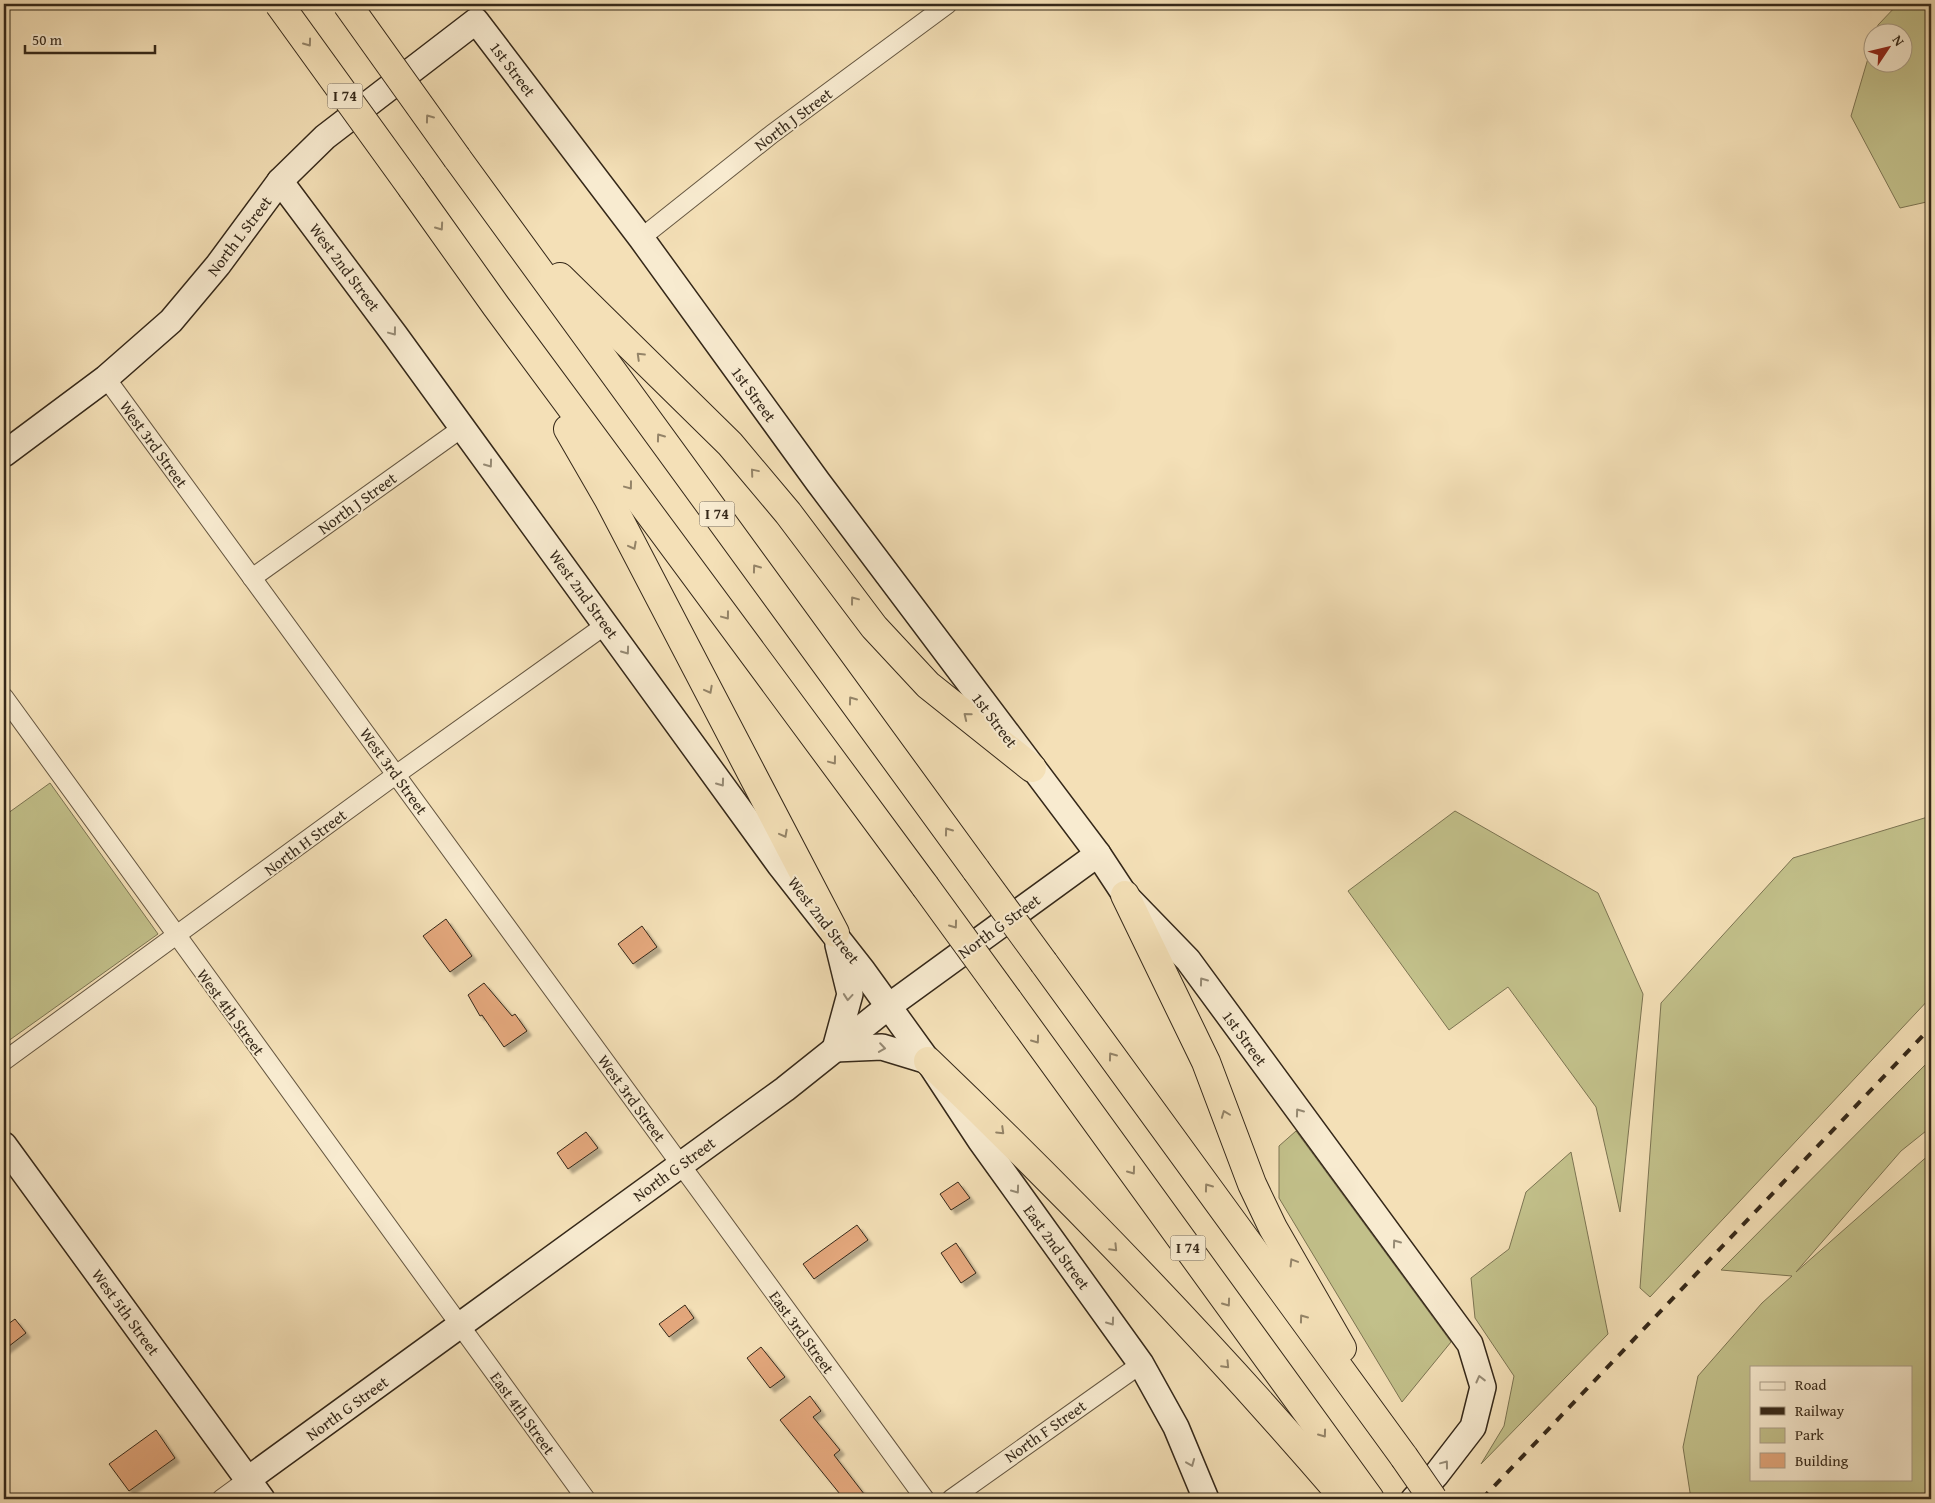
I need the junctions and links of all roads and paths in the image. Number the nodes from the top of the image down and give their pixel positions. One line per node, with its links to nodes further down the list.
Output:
1 (279, 4): 8 (highway, I 74, one-way to 8, bridge)
2 (347, 4): 6 (highway, I 74, one-way to 2, bridge)
3 (948, 4): 7 (street, North J Street)
4 (476, 21): 5 (street, North L Street); 7 (street, 1st Street)
5 (280, 181): 9 (street, North L Street); 10 (street, West 2nd Street, one-way to 10)
6 (504, 223): 15 (highway, one-way to 6); 29 (highway, I 74, one-way to 6, bridge)
7 (641, 238): 15 (street, 1st Street)
8 (496, 306): 19 (highway, one-way to 19); 31 (highway, I 74, one-way to 31, bridge)
9 (106, 378): 11 (street, North L Street); 12 (street, West 3rd Street)
10 (462, 428): 12 (street, North J Street); 13 (street, West 2nd Street, one-way to 13)
11 (4, 454)
12 (252, 578): 16 (street, West 3rd Street)
13 (607, 624): 16 (street, North H Street); 19 (street, West 2nd Street, one-way to 19)
14 (4, 697): 20 (street, West 4th Street)
15 (1032, 768): 17 (street, 1st Street)
16 (397, 774): 20 (street, North H Street); 26 (street, West 3rd Street)
17 (1098, 854): 18 (street, 1st Street); 21 (street, North G Street)
18 (1125, 895): 29 (highway, one-way to 18); 37 (street, 1st Street, one-way to 18)
19 (835, 933): 21 (street, West 2nd Street); 22 (street, one-way to 22)
20 (176, 937): 23 (street, North H Street); 27 (street, West 4th Street)
21 (889, 1006): 22 (street, North G Street); 24 (street, East 2nd Street)
22 (835, 1049): 24 (street, one-way to 24); 26 (street, North G Street)
23 (4, 1061)
24 (928, 1061): 28 (street, East 2nd Street, one-way to 28); 31 (highway, one-way to 31)
25 (4, 1144): 30 (street, West 5th Street)
26 (680, 1164): 27 (street, North G Street); 34 (street, East 3rd Street)
27 (459, 1327): 30 (street, North G Street); 33 (street, East 4th Street)
28 (1141, 1364): 35 (street, North F Street); 36 (street, East 2nd Street, one-way to 36)
29 (1383, 1428): 38 (highway, I 74, bridge)
30 (255, 1490): 32 (street)
31 (1361, 1498)
32 (221, 1499)
33 (586, 1499)
34 (925, 1499)
35 (951, 1499)
36 (1206, 1499)
37 (1414, 1499)
38 (1433, 1499)

